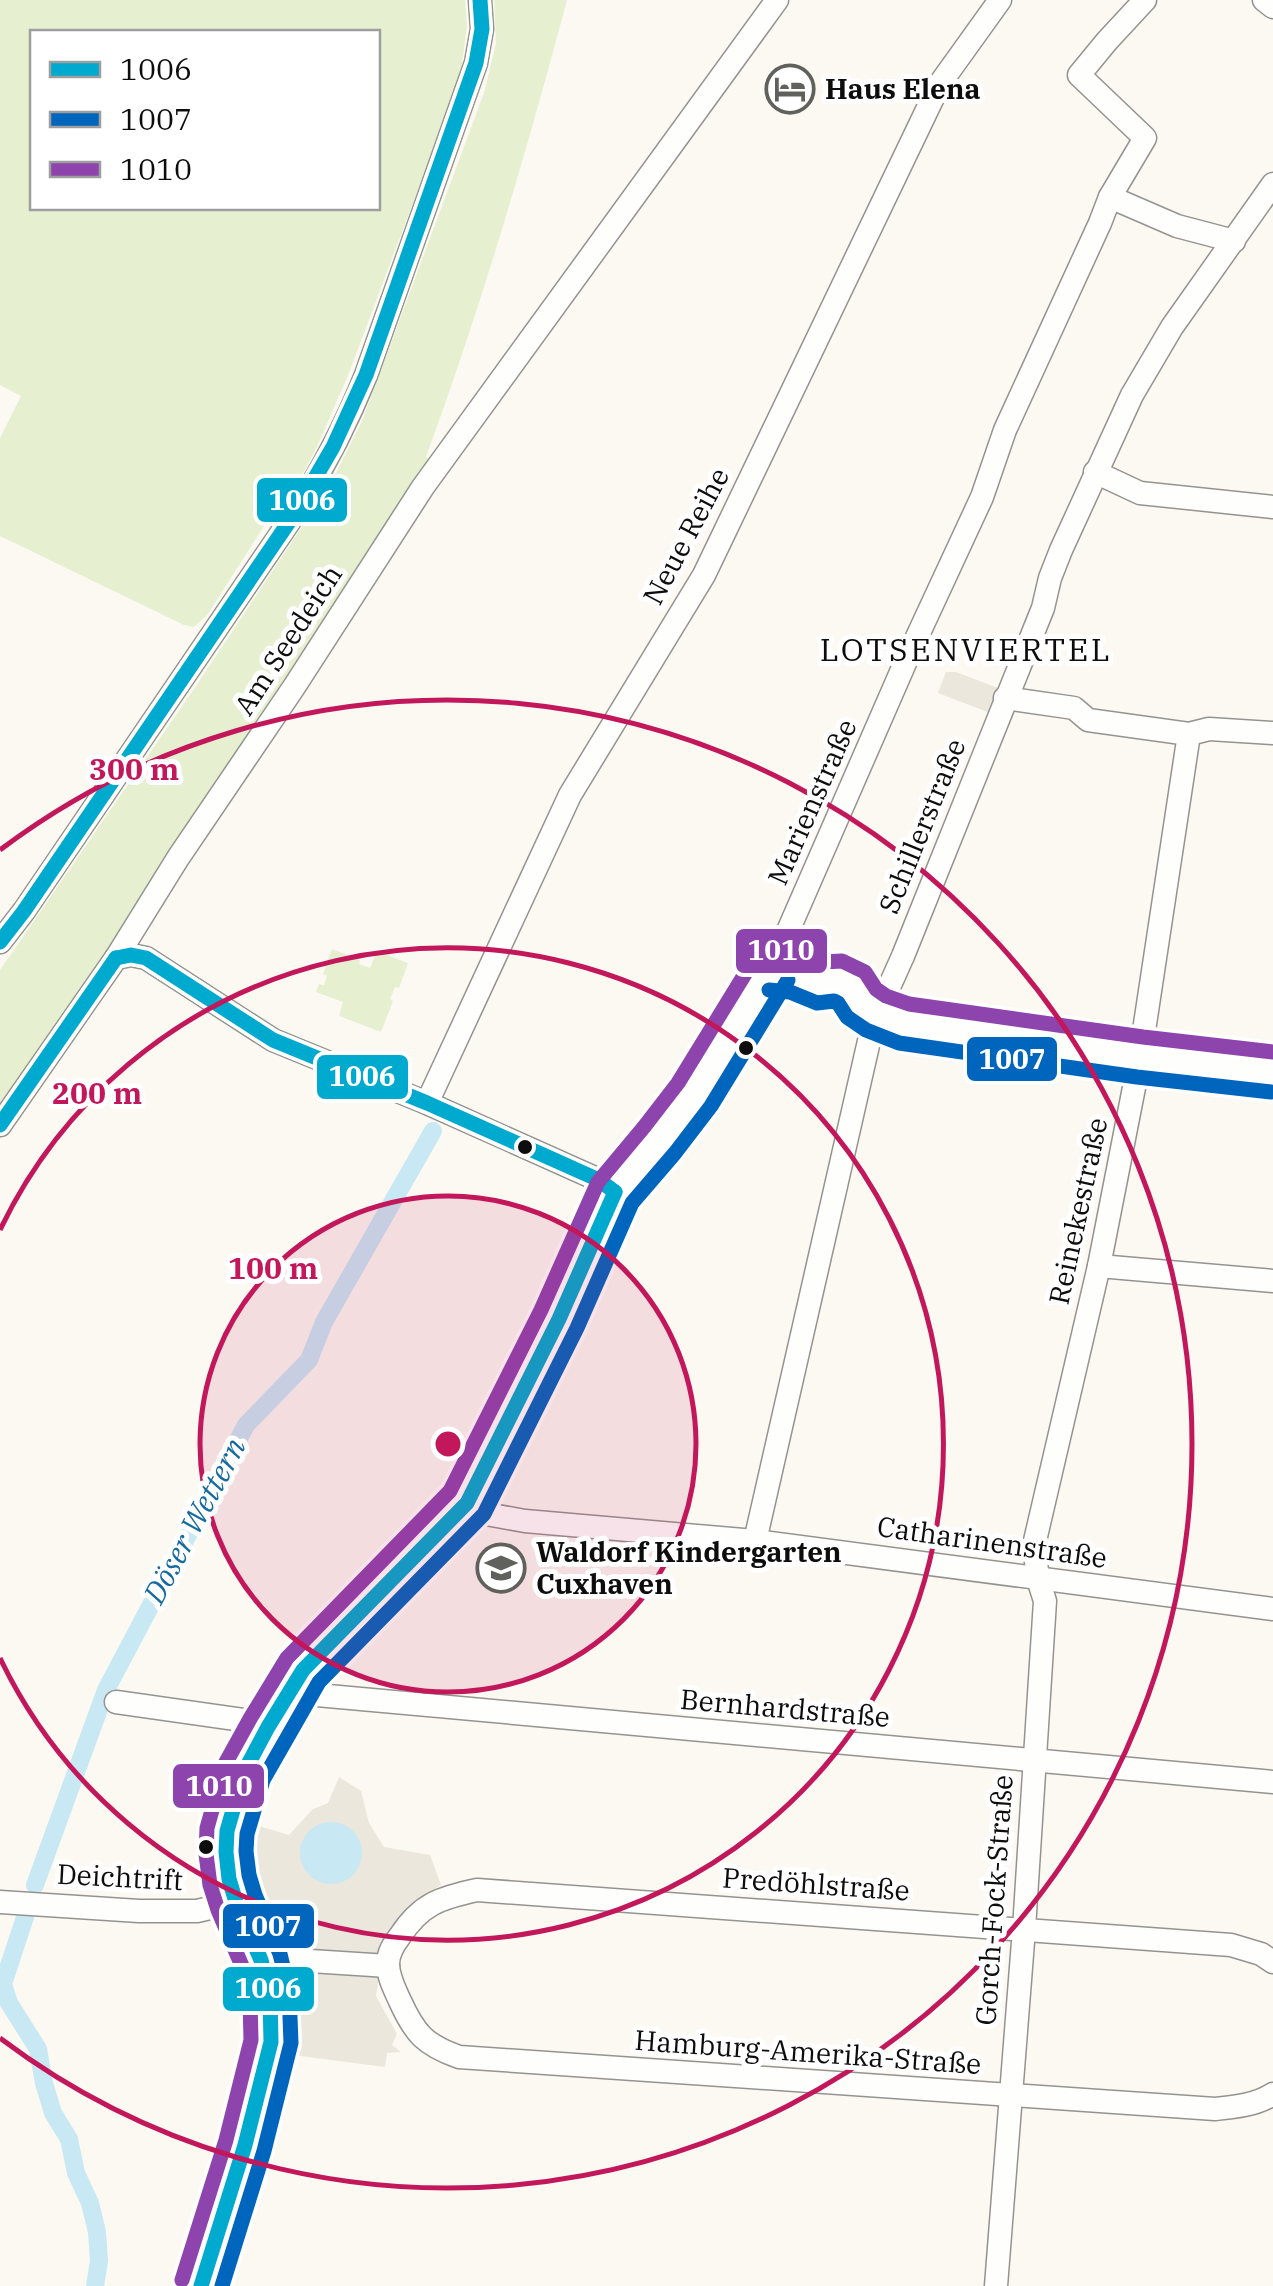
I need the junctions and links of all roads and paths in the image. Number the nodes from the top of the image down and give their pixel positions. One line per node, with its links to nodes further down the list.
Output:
1 (480, 0): 16 (street)
2 (777, 0): 17 (street, Am Seedeich)
3 (1000, 0): 22 (street, Neue Reihe)
4 (1145, 0): 8 (street, Marienstraße)
5 (1264, 0): 6 (street)
6 (1273, 7)
7 (1273, 184): 9 (street, Schillerstraße)
8 (1110, 197): 10 (street); 18 (street, Marienstraße)
9 (1264, 218): 10 (street, Schillerstraße)
10 (1234, 241): 11 (street, Schillerstraße)
11 (1096, 472): 12 (street); 13 (street, Schillerstraße)
12 (1273, 506)
13 (1005, 698): 15 (street); 19 (street, Schillerstraße)
14 (1273, 733): 15 (street)
15 (1189, 734): 20 (street, Reinekestraße)
16 (0, 942)
17 (116, 958): 22 (street); 23 (street, Am Seedeich)
18 (772, 970): 19 (street); 24 (street, Marienstraße)
19 (869, 1008): 20 (street); 28 (street, Schillerstraße)
20 (1140, 1057): 21 (street); 25 (street, Reinekestraße)
21 (1273, 1072)
22 (427, 1103): 24 (street)
23 (0, 1125)
24 (615, 1192): 27 (street, Marienstraße)
25 (1099, 1266): 26 (street); 29 (street, Reinekestraße)
26 (1273, 1281)
27 (467, 1503): 28 (street, Catharinenstraße); 31 (street, Marienstraße)
28 (755, 1541): 29 (street, Catharinenstraße)
29 (1038, 1579): 30 (street, Catharinenstraße); 34 (street, Gorch-Fock-Straße)
30 (1273, 1609)
31 (296, 1681): 33 (street, Marienstraße); 34 (street, Bernhardstraße)
32 (116, 1702): 33 (street)
33 (268, 1726): 37 (street, Marienstraße)
34 (1034, 1761): 35 (street, Bernhardstraße); 38 (street, Gorch-Fock-Straße)
35 (1273, 1782)
36 (0, 1902): 37 (street, Deichtrift)
37 (236, 1902): 39 (street, Marienstraße)
38 (1024, 1930): 40 (street, Predöhlstraße); 41 (street, Predöhlstraße); 43 (street, Gorch-Fock-Straße)
39 (261, 1960): 41 (street); 44 (street, Marienstraße)
40 (1273, 1962)
41 (388, 1966): 43 (street, Hamburg-Amerika-Straße)
42 (1273, 2094): 43 (street, Hamburg-Amerika-Straße)
43 (1010, 2096): 45 (street, Gorch-Fock-Straße)
44 (201, 2286)
45 (996, 2286)

